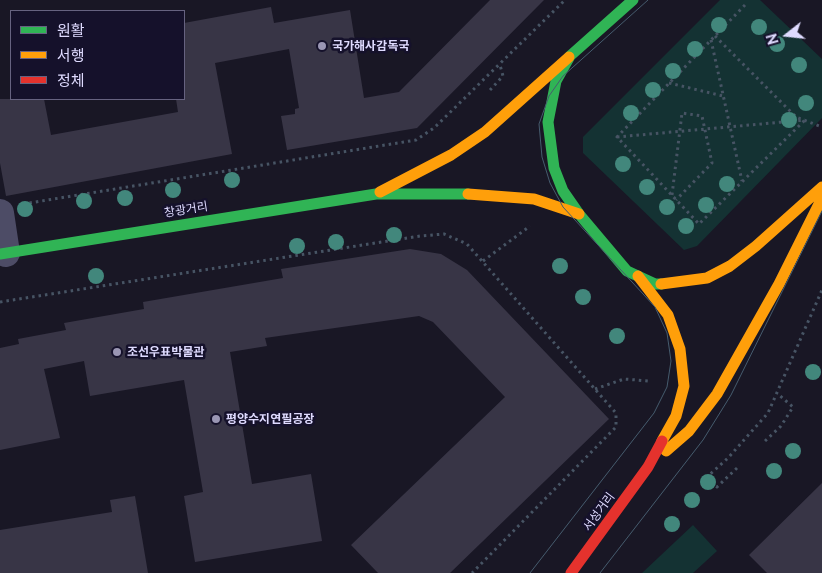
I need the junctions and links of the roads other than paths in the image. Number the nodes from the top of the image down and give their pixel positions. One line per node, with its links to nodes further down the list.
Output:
1 (633, 0): 2 (main road)
2 (570, 56): 4 (main road); 7 (main road)
3 (822, 187): 9 (main road)
4 (376, 194): 7 (main road); 8 (main road, 창광거리)
5 (822, 198): 10 (main road)
6 (10, 209): 8 (street)
7 (579, 214): 9 (main road)
8 (3, 253)
9 (638, 276): 10 (main road)
10 (648, 467): 11 (main road, 서성거리)
11 (571, 573)

